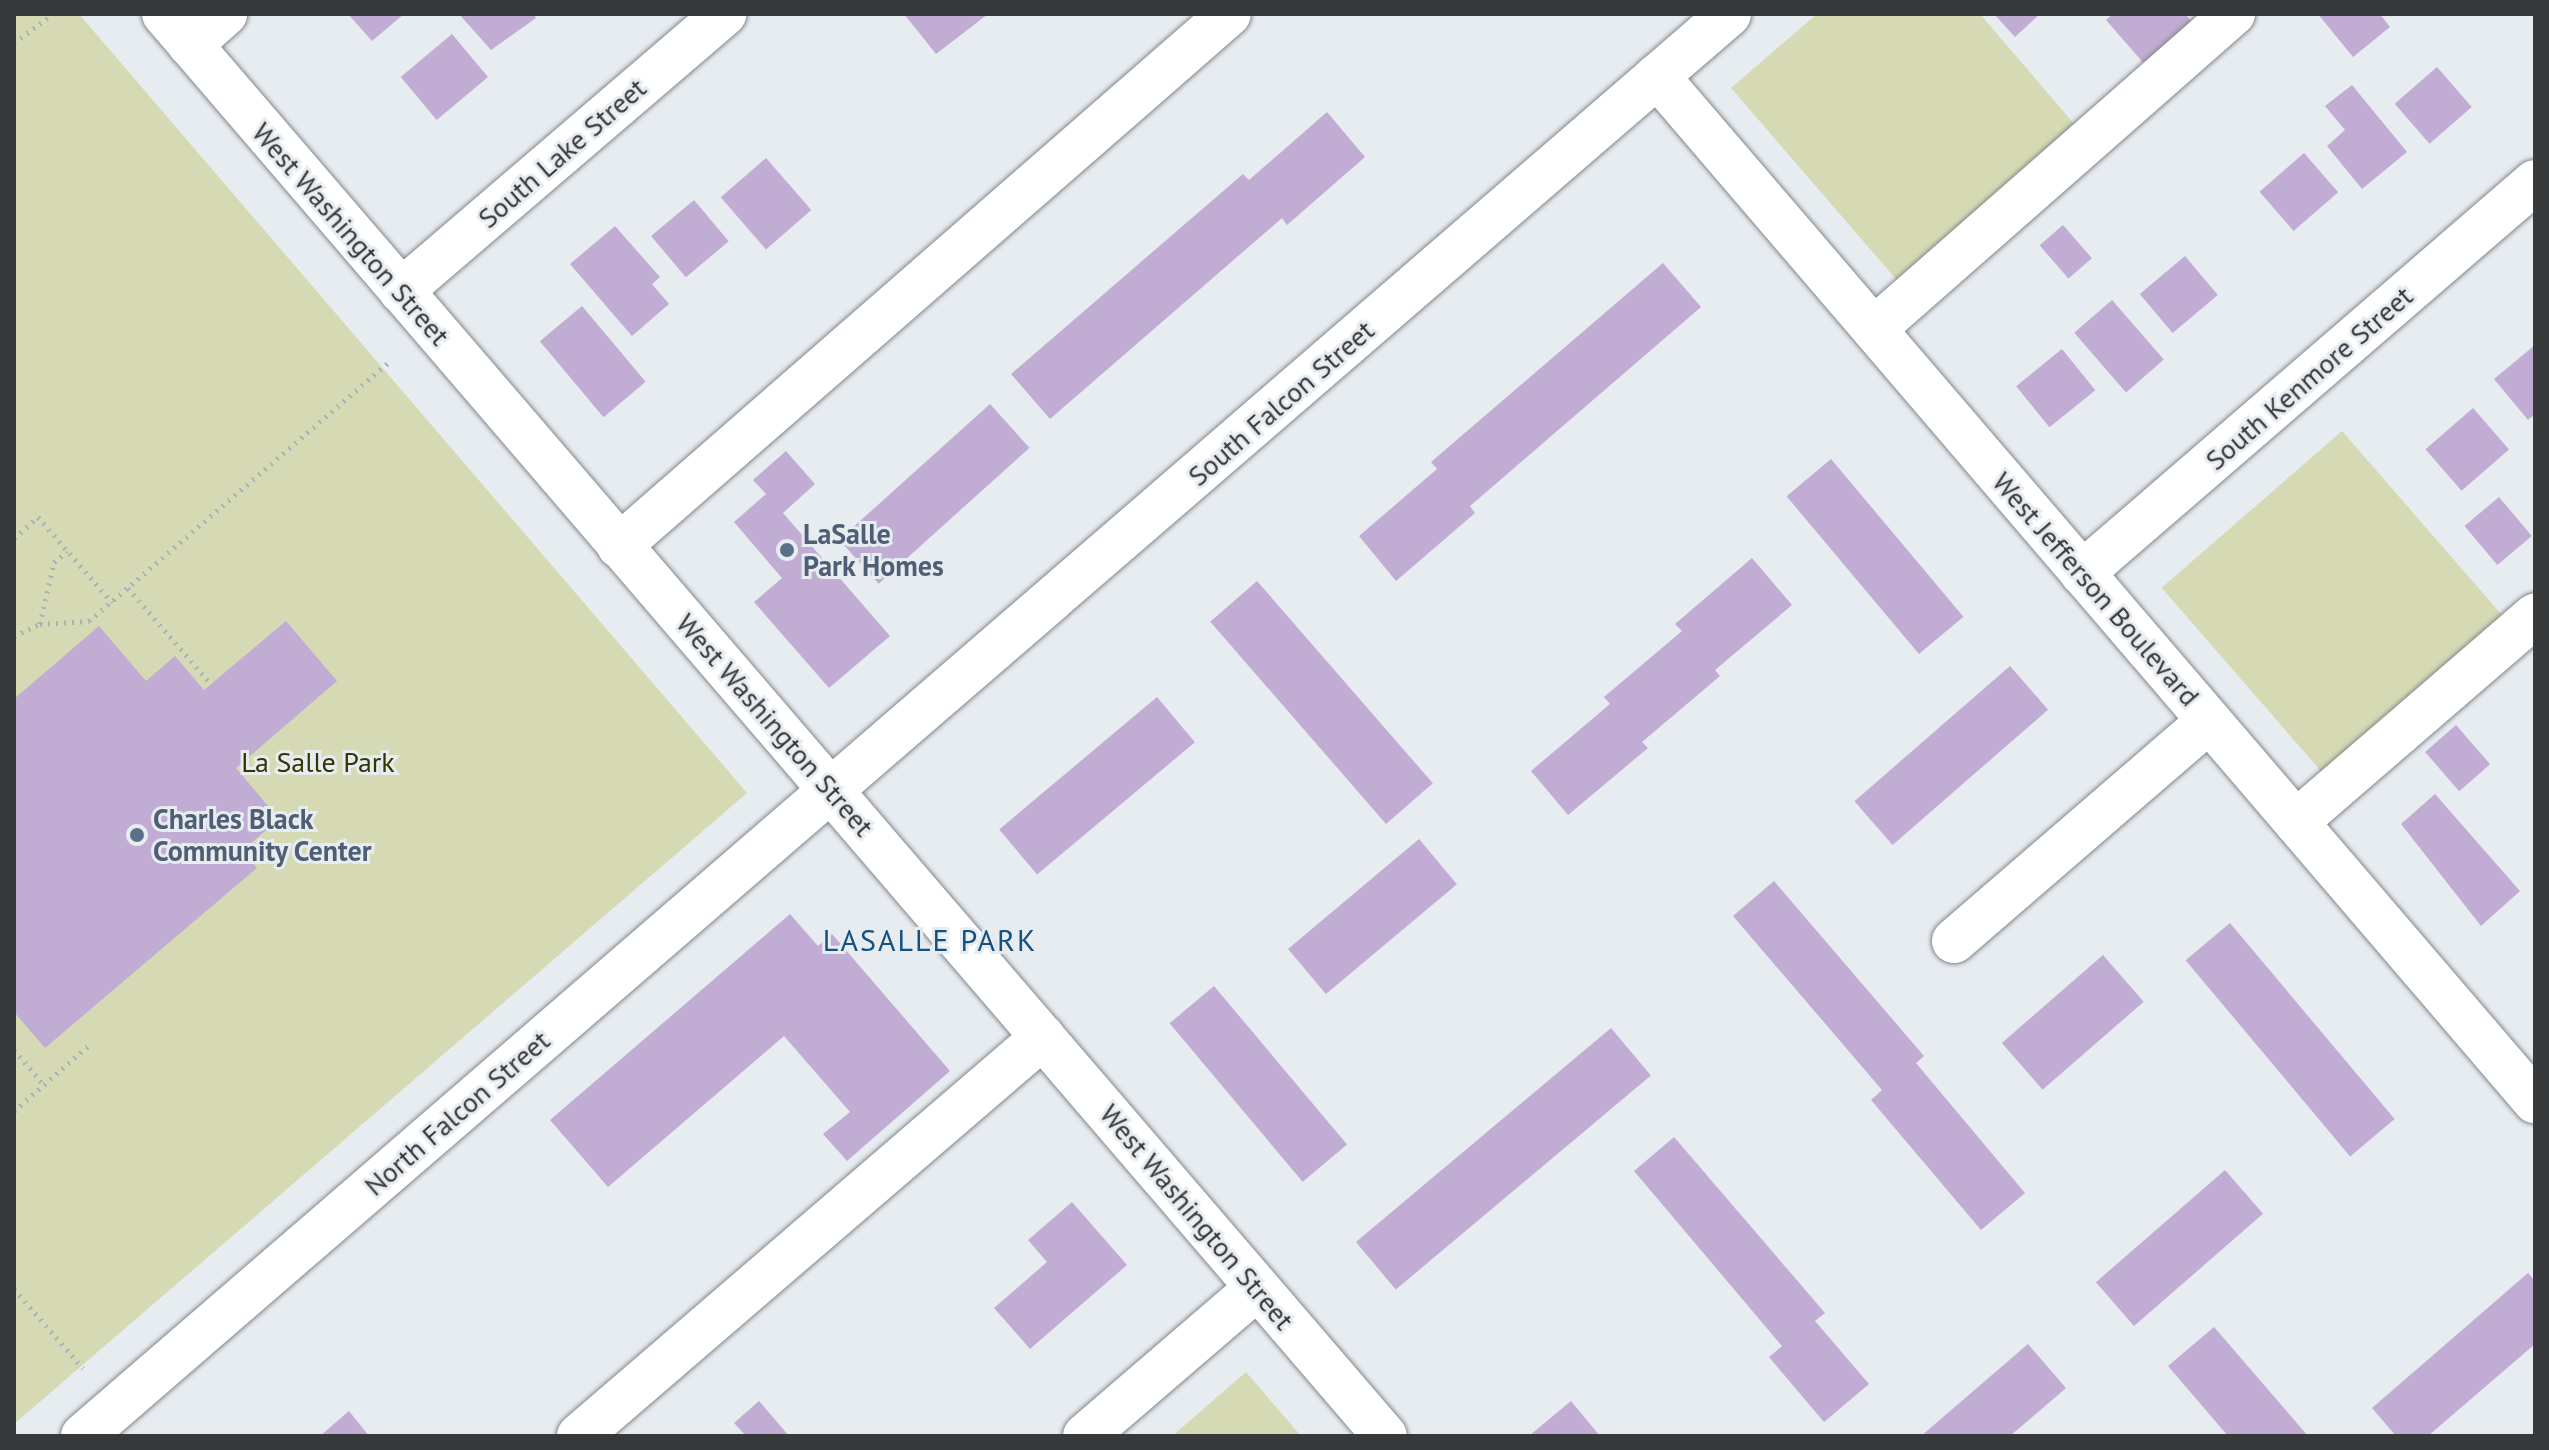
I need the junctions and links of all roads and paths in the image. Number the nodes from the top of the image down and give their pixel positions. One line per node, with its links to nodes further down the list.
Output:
1 (53, 14): 8 (path)
2 (225, 14): 7 (street)
3 (724, 14): 11 (street, South Lake Street)
4 (1229, 14): 15 (street)
5 (1729, 14): 9 (street, South Falcon Street)
6 (2233, 14): 12 (street)
7 (177, 29): 11 (street, West Washington Street)
8 (14, 43)
9 (1657, 76): 12 (street, West Jefferson Boulevard); 25 (street, South Falcon Street)
10 (2535, 182): 17 (street, South Kenmore Street)
11 (401, 291): 15 (street, West Washington Street)
12 (1874, 329): 17 (street, West Jefferson Boulevard)
13 (388, 363): 18 (path)
14 (14, 538): 16 (path)
15 (619, 546): 25 (street, West Washington Street)
16 (67, 551): 19 (path); 21 (path)
17 (2082, 573): 24 (street, West Jefferson Boulevard)
18 (128, 588): 19 (path); 23 (path)
19 (112, 602): 21 (path)
20 (2535, 616): 26 (street)
21 (40, 624): 22 (path)
22 (14, 636)
23 (211, 684)
24 (2209, 721): 26 (street, West Jefferson Boulevard); 27 (street)
25 (831, 789): 28 (street, West Washington Street); 37 (street, North Falcon Street)
26 (2296, 822): 31 (street, West Jefferson Boulevard)
27 (1954, 941)
28 (1043, 1037): 34 (street, West Washington Street); 38 (street)
29 (89, 1045): 32 (path)
30 (14, 1050): 32 (path)
31 (2526, 1074)
32 (44, 1085): 33 (path)
33 (14, 1111)
34 (1257, 1288): 39 (street); 40 (street, West Washington Street)
35 (14, 1289): 36 (path)
36 (83, 1368)
37 (83, 1436)
38 (579, 1436)
39 (1085, 1436)
40 (1385, 1436)

